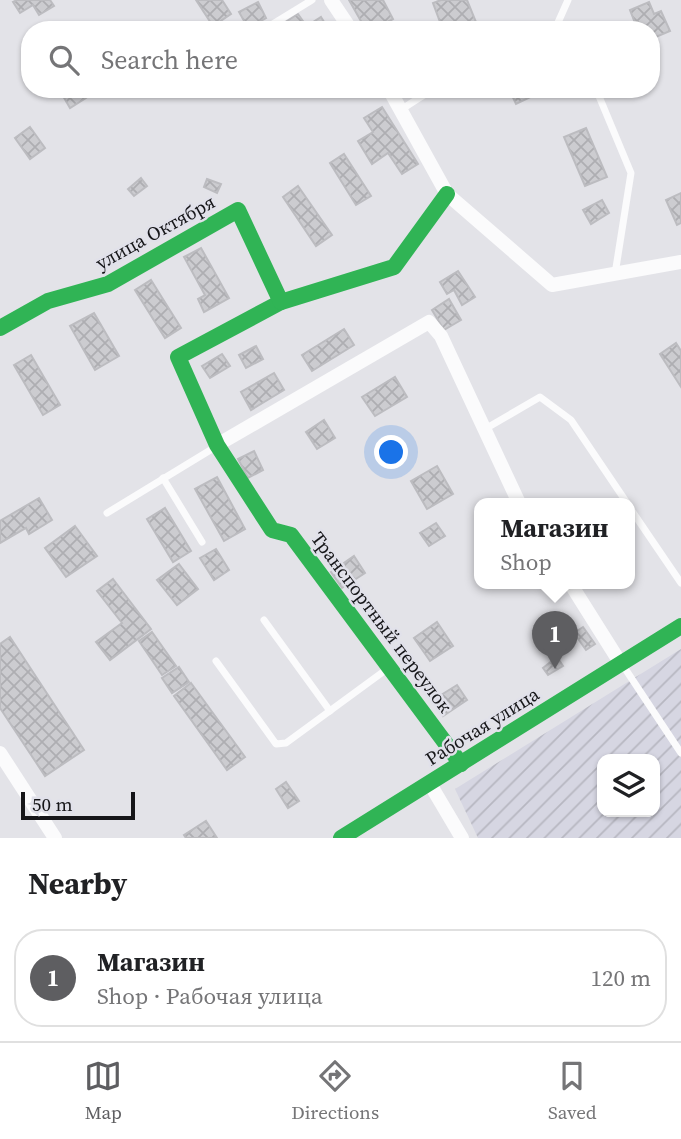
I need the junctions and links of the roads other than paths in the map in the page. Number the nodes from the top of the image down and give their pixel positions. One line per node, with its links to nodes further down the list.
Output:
1 (313, 0): 4 (lane)
2 (331, 0): 5 (street)
3 (568, 0): 6 (lane)
4 (278, 21)
5 (345, 21)
6 (560, 21)
7 (395, 98): 10 (street)
8 (419, 98): 10 (lane)
9 (600, 98): 13 (lane)
10 (402, 109): 11 (street)
11 (447, 194): 13 (street); 14 (street)
12 (681, 262): 13 (street)
13 (615, 274)
14 (281, 302): 15 (street, улица Октября); 17 (street, Транспортный переулок)
15 (0, 328)
16 (484, 429): 17 (street); 19 (street); 20 (lane)
17 (217, 445): 18 (lane); 30 (street, Транспортный переулок)
18 (163, 478): 21 (lane); 23 (lane)
19 (517, 498)
20 (624, 498)
21 (107, 513)
22 (635, 515): 24 (lane)
23 (202, 542)
24 (681, 583)
25 (574, 589): 29 (street)
26 (264, 620): 31 (lane)
27 (681, 626): 29 (street, Рабочая улица)
28 (216, 661): 31 (lane)
29 (621, 664): 33 (lane); 34 (street, Рабочая улица)
30 (390, 667): 31 (lane); 34 (street, Транспортный переулок)
31 (330, 711)
32 (0, 753): 36 (street)
33 (681, 753)
34 (461, 764): 35 (street, Рабочая улица)
35 (430, 784): 37 (street, Рабочая улица); 38 (street)
36 (55, 838)
37 (341, 838)
38 (462, 838)

